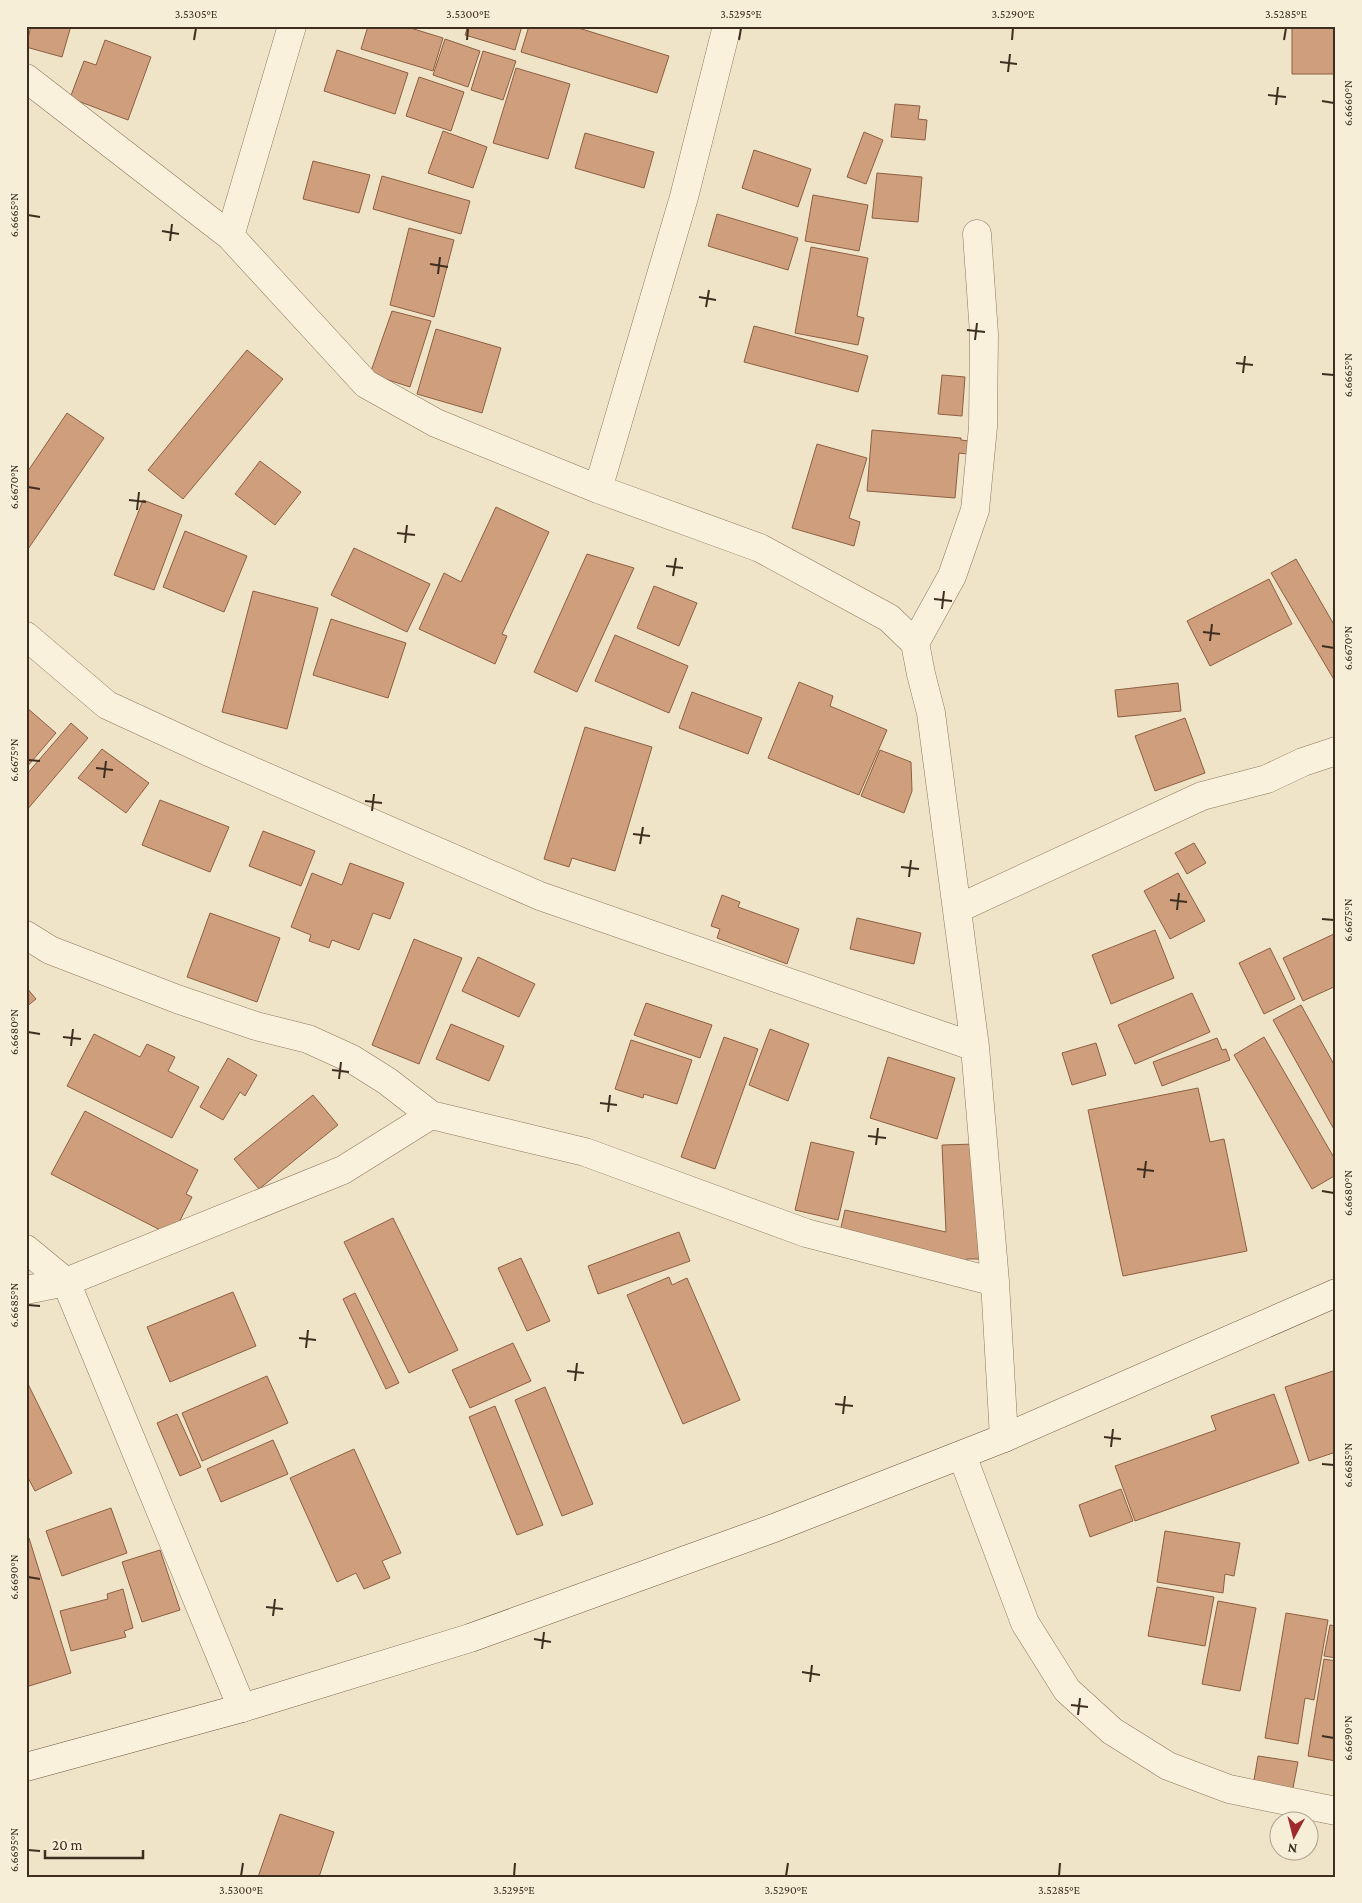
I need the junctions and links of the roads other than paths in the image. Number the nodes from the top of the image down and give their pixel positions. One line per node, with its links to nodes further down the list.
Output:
1 (292, 26): 5 (street)
2 (727, 26): 6 (street)
3 (26, 78): 5 (street)
4 (977, 234): 8 (street)
5 (230, 236): 6 (street)
6 (598, 489): 8 (street)
7 (26, 636): 12 (street)
8 (915, 643): 10 (street)
9 (1336, 751): 10 (street)
10 (957, 909): 12 (street)
11 (26, 935): 13 (street)
12 (975, 1047): 16 (street)
13 (431, 1114): 15 (street); 16 (street)
14 (26, 1249): 15 (street)
15 (66, 1282): 17 (street); 21 (street)
16 (995, 1282): 19 (street)
17 (26, 1290)
18 (1336, 1293): 19 (street)
19 (1004, 1438): 20 (street)
20 (962, 1455): 21 (street); 23 (street)
21 (242, 1708): 22 (street)
22 (26, 1767)
23 (1336, 1811)

